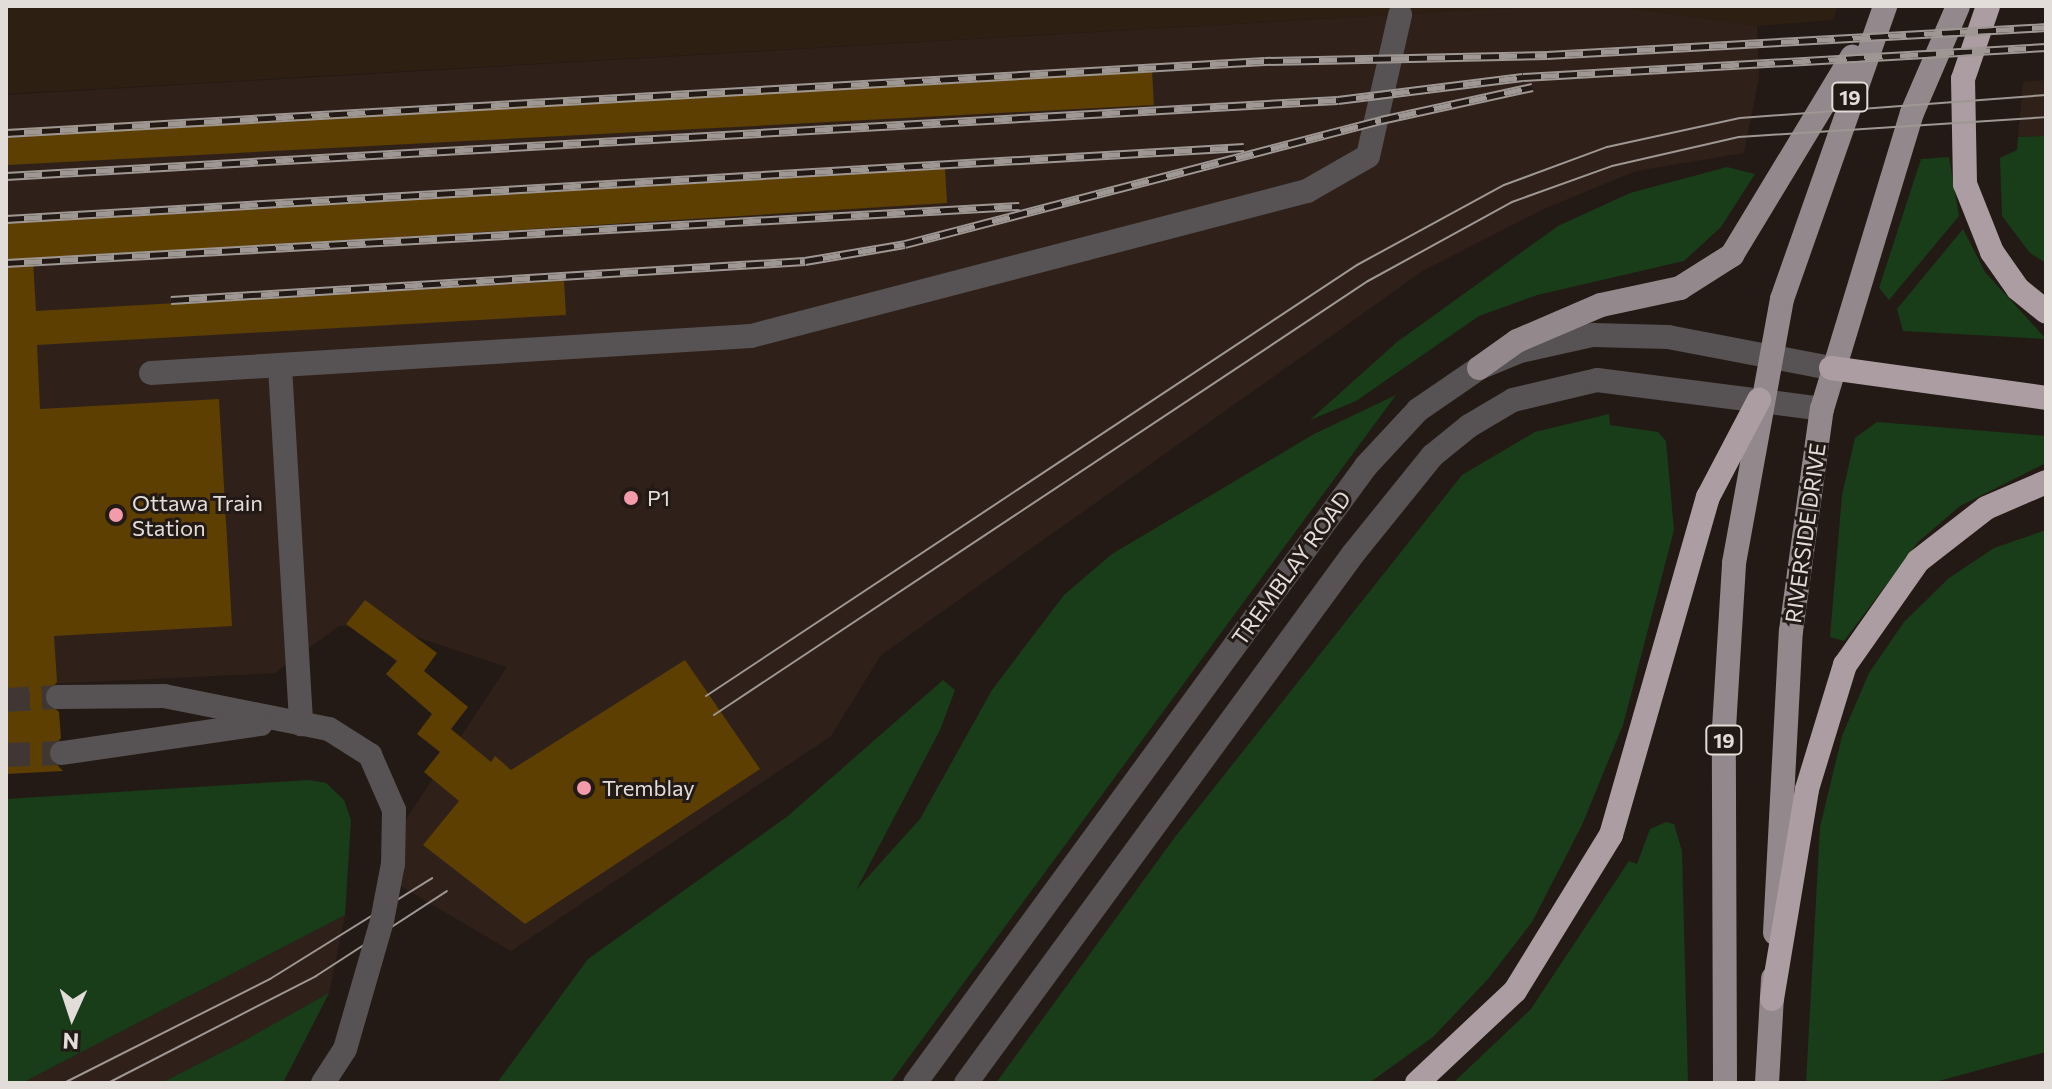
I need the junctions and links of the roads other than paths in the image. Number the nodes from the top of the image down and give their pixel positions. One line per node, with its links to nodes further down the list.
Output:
1 (1883, 6): 6 (main road, 19); 8 (main road)
2 (1958, 6): 9 (main road, RIVERSIDE DRIVE)
3 (1988, 6): 5 (highway)
4 (1400, 15): 7 (street)
5 (2046, 312)
6 (1768, 357): 8 (street, TREMBLAY ROAD); 9 (street, TREMBLAY ROAD); 12 (main road, 19)
7 (280, 367): 10 (street); 17 (street)
8 (1479, 368): 21 (street, TREMBLAY ROAD)
9 (1831, 368): 11 (highway); 13 (main road, RIVERSIDE DRIVE)
10 (151, 373)
11 (2046, 398)
12 (1759, 400): 13 (street, TREMBLAY ROAD); 22 (street, TREMBLAY ROAD); 23 (highway); 24 (main road, 19)
13 (1822, 409): 19 (main road, RIVERSIDE DRIVE)
14 (2046, 482): 19 (highway)
15 (58, 697): 16 (street)
16 (271, 722): 17 (street); 18 (street)
17 (301, 724): 20 (street, bridge)
18 (62, 753)
19 (1772, 999): 25 (main road, RIVERSIDE DRIVE)
20 (323, 1083)
21 (915, 1083)
22 (966, 1083)
23 (1417, 1083)
24 (1725, 1083)
25 (1767, 1083)

